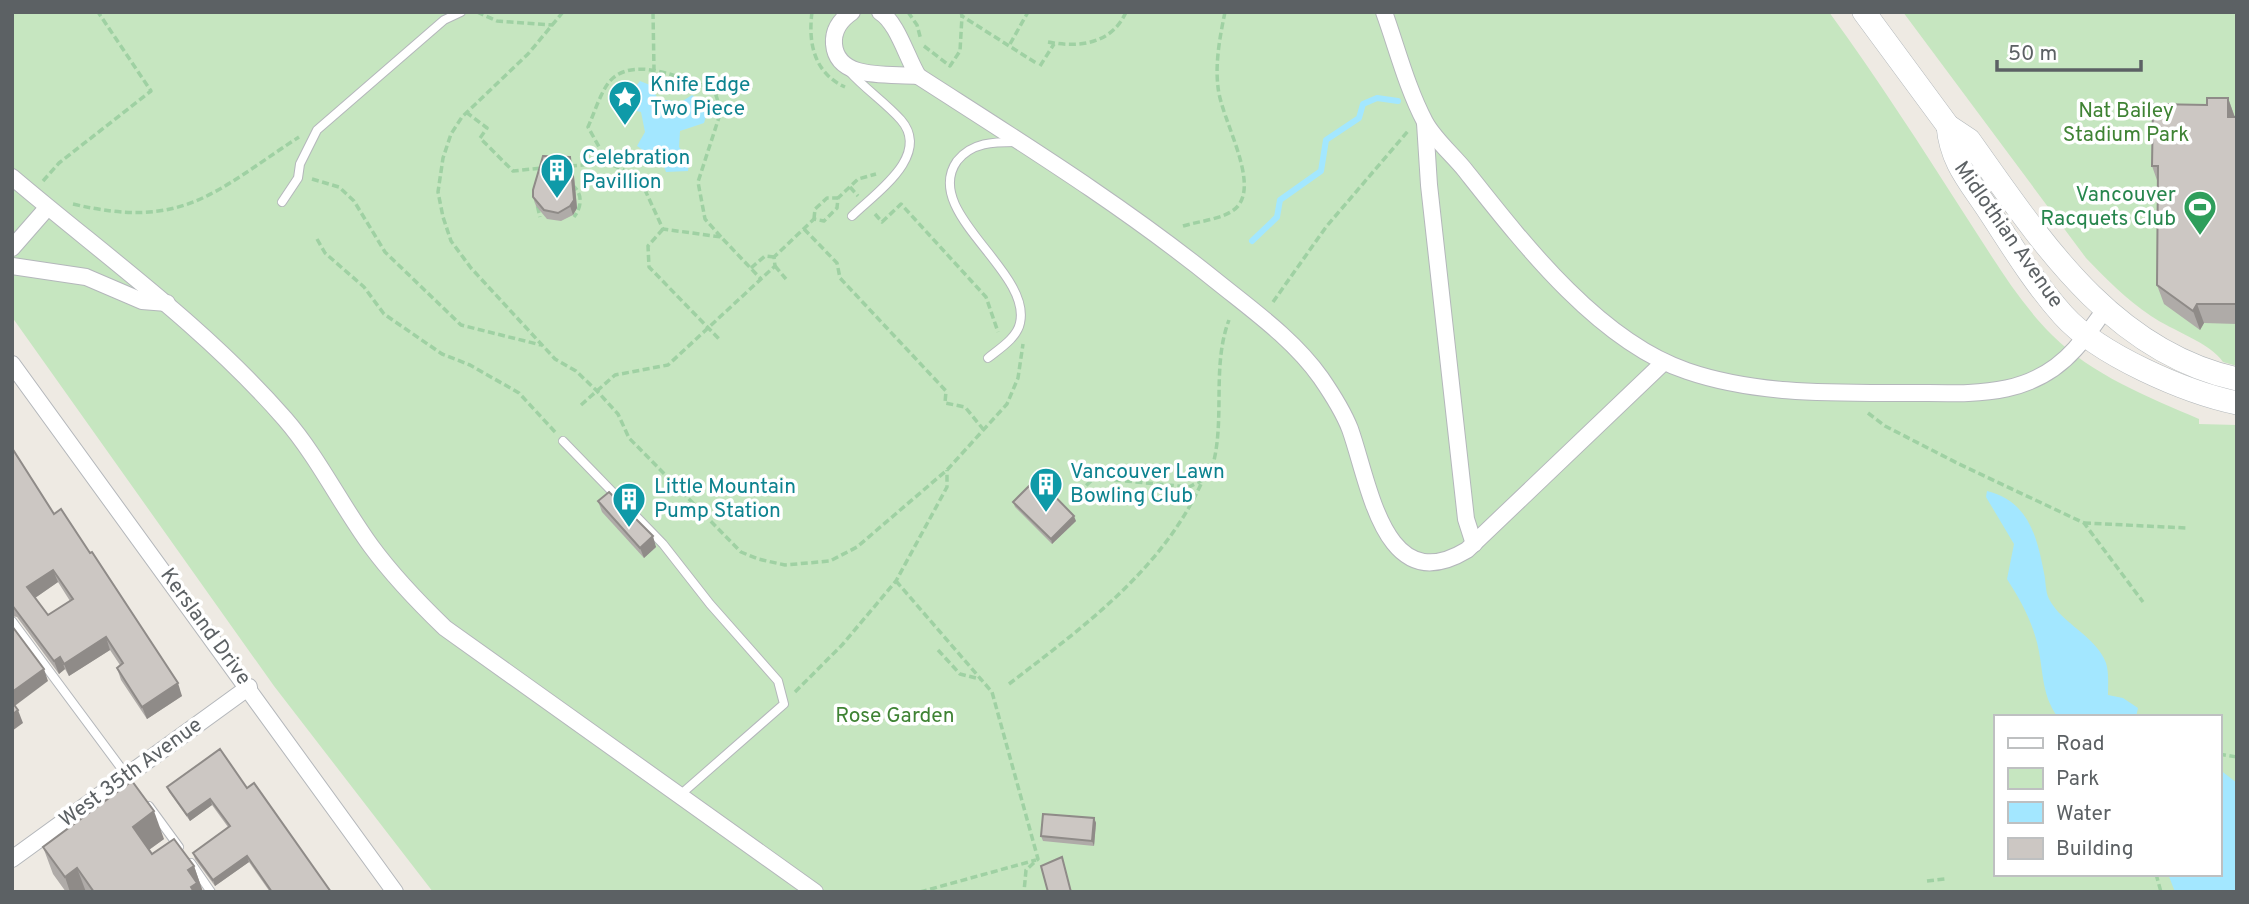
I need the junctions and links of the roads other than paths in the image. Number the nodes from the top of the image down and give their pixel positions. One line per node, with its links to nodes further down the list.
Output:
1 (461, 12): 12 (lane)
2 (852, 12): 6 (street)
3 (880, 12): 7 (street)
4 (1384, 12): 8 (street)
5 (1864, 12): 9 (street, Midlothian Avenue)
6 (845, 66): 7 (street); 14 (lane)
7 (918, 76): 10 (street)
8 (1425, 123): 21 (street); 26 (street)
9 (1948, 127): 18 (street, Midlothian Avenue); 19 (street, Midlothian Avenue)
10 (1021, 142): 20 (lane); 26 (street)
11 (12, 177): 13 (street)
12 (282, 202)
13 (47, 208): 15 (street); 17 (street)
14 (852, 216)
15 (12, 248)
16 (12, 266): 17 (street)
17 (167, 303): 31 (street)
18 (2104, 311): 19 (street); 23 (street, Midlothian Avenue)
19 (2085, 335): 21 (street); 24 (street, Midlothian Avenue)
20 (988, 358)
21 (1664, 362): 26 (street)
22 (12, 364): 28 (street, Kersland Drive)
23 (2237, 379)
24 (2237, 403)
25 (563, 441): 31 (lane)
26 (1474, 544)
27 (12, 621): 29 (lane)
28 (249, 687): 29 (street, West 35th Avenue); 34 (street, Kersland Drive)
29 (130, 780): 32 (street, West 35th Avenue)
30 (139, 792): 33 (lane)
31 (680, 795): 35 (street)
32 (12, 859)
33 (211, 892)
34 (395, 892)
35 (814, 892)

